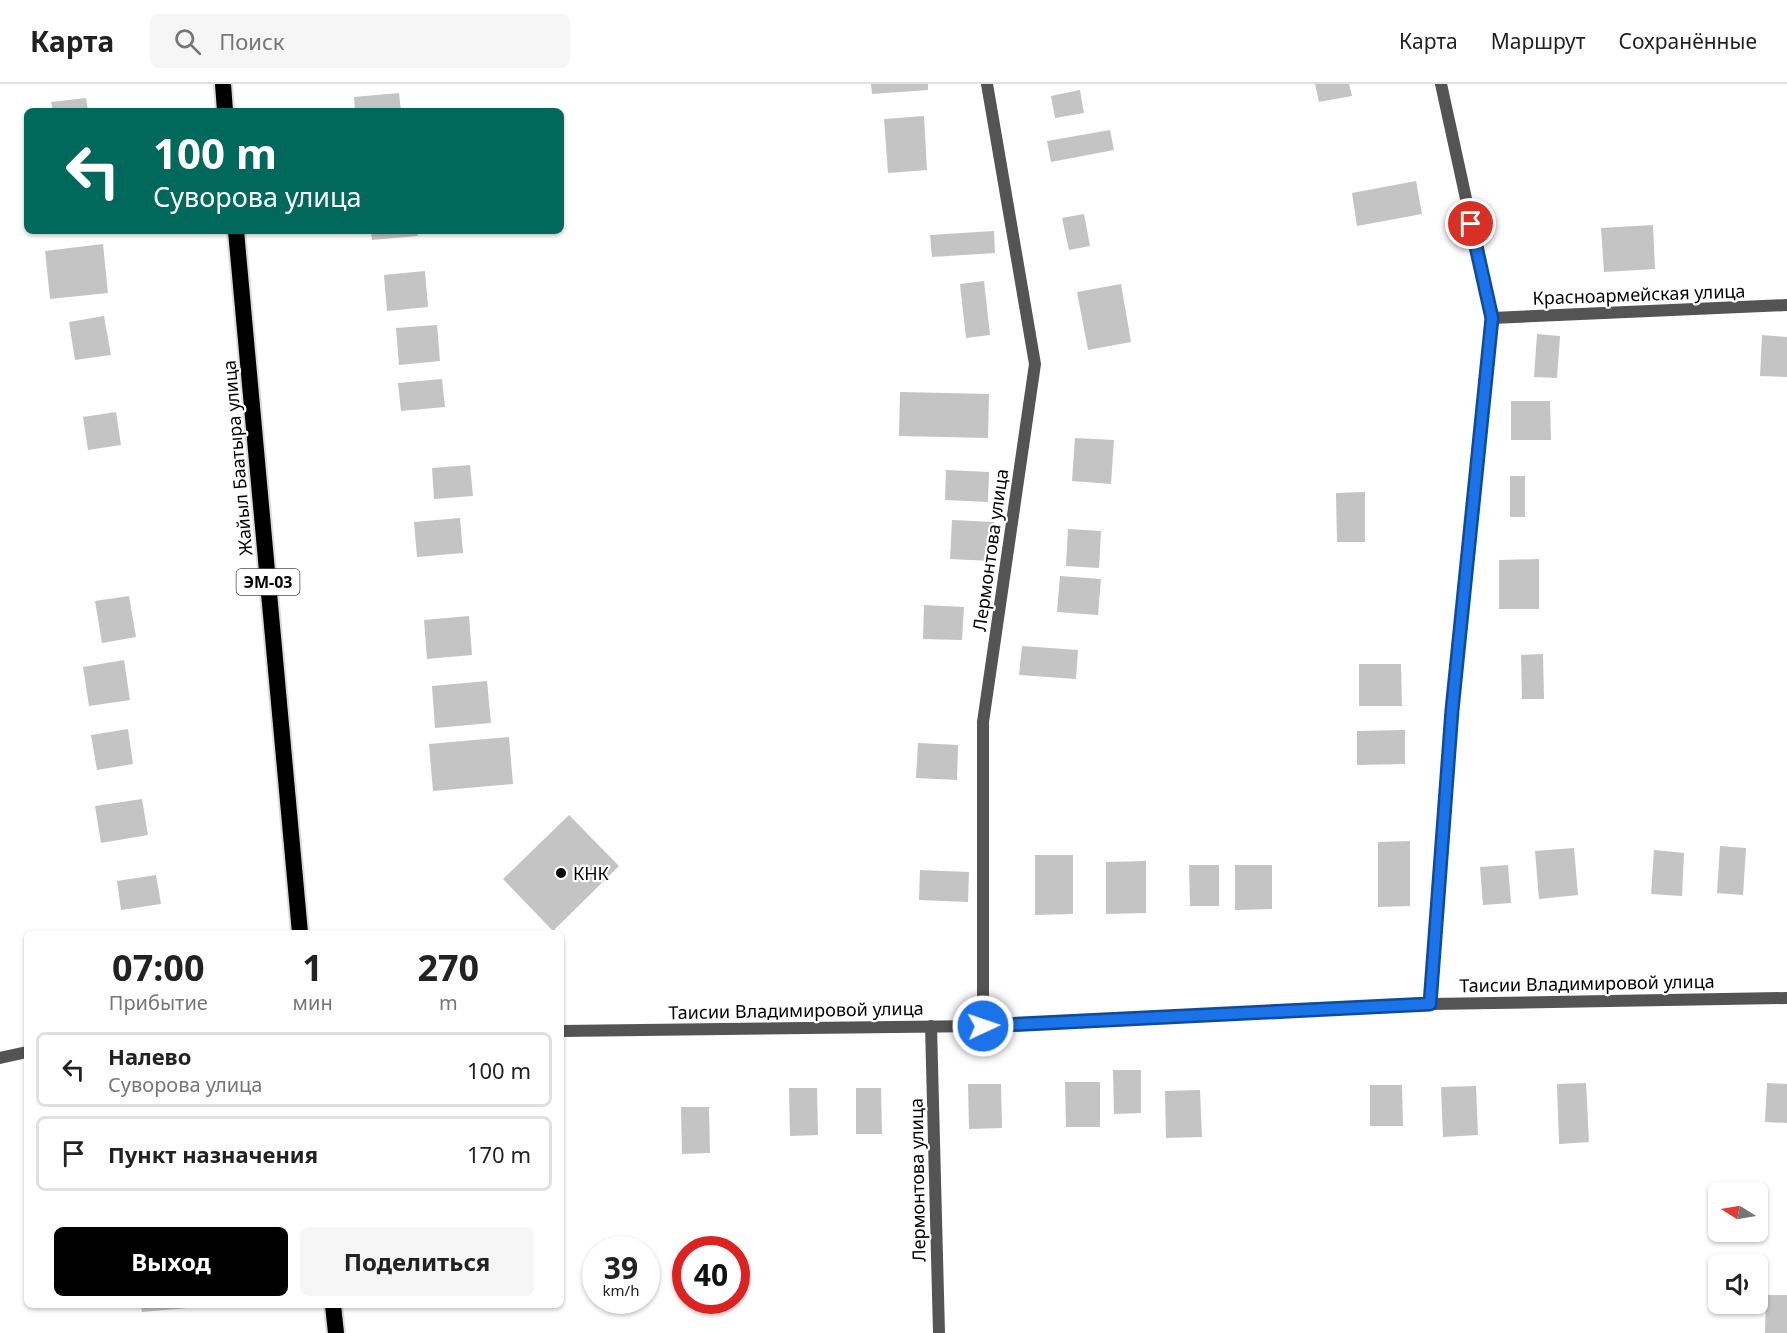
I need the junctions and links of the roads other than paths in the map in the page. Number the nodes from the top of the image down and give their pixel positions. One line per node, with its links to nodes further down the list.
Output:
1 (223, 84): 4 (highway)
2 (987, 84): 12 (street, Лермонтова улица)
3 (1441, 84): 7 (street)
4 (225, 108)
5 (236, 234): 8 (highway, Жайыл Баатыра улица / ЭМ-03)
6 (1787, 306): 7 (street, Красноармейская улица)
7 (1492, 318): 10 (street)
8 (300, 930)
9 (1787, 998): 10 (street, Таисии Владимировой улица)
10 (1430, 1004): 12 (street, Таисии Владимировой улица)
11 (931, 1026): 12 (street, Таисии Владимировой улица); 13 (street, Таисии Владимировой улица); 18 (street, Лермонтова улица)
12 (983, 1026)
13 (564, 1031)
14 (24, 1053): 15 (street)
15 (0, 1058)
16 (333, 1308): 17 (highway)
17 (336, 1333)
18 (939, 1333)

